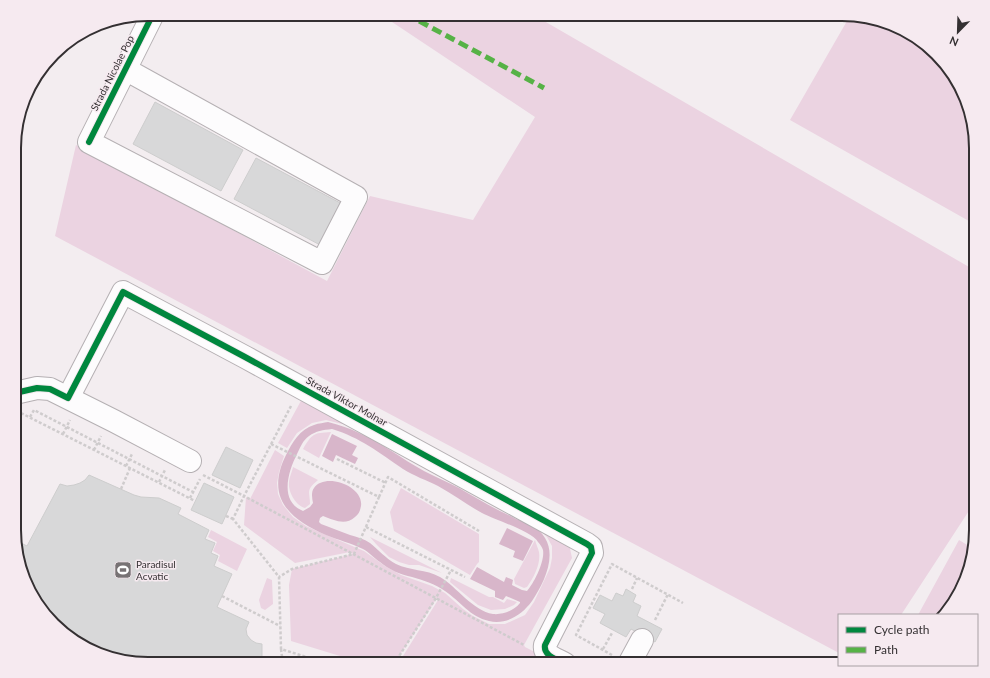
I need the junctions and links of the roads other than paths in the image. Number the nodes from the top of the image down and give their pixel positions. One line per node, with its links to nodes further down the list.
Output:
1 (150, 21): 2 (street, Strada Nicolae Pop)
2 (127, 66): 2 (street, Strada Nicolae Pop); 3 (street)
3 (149, 75)
4 (68, 398): 5 (street); 6 (street); 8 (street, Strada Viktor Molnar)
5 (21, 401)
6 (197, 468)
7 (642, 640): 9 (street)
8 (552, 657)
9 (626, 657)

